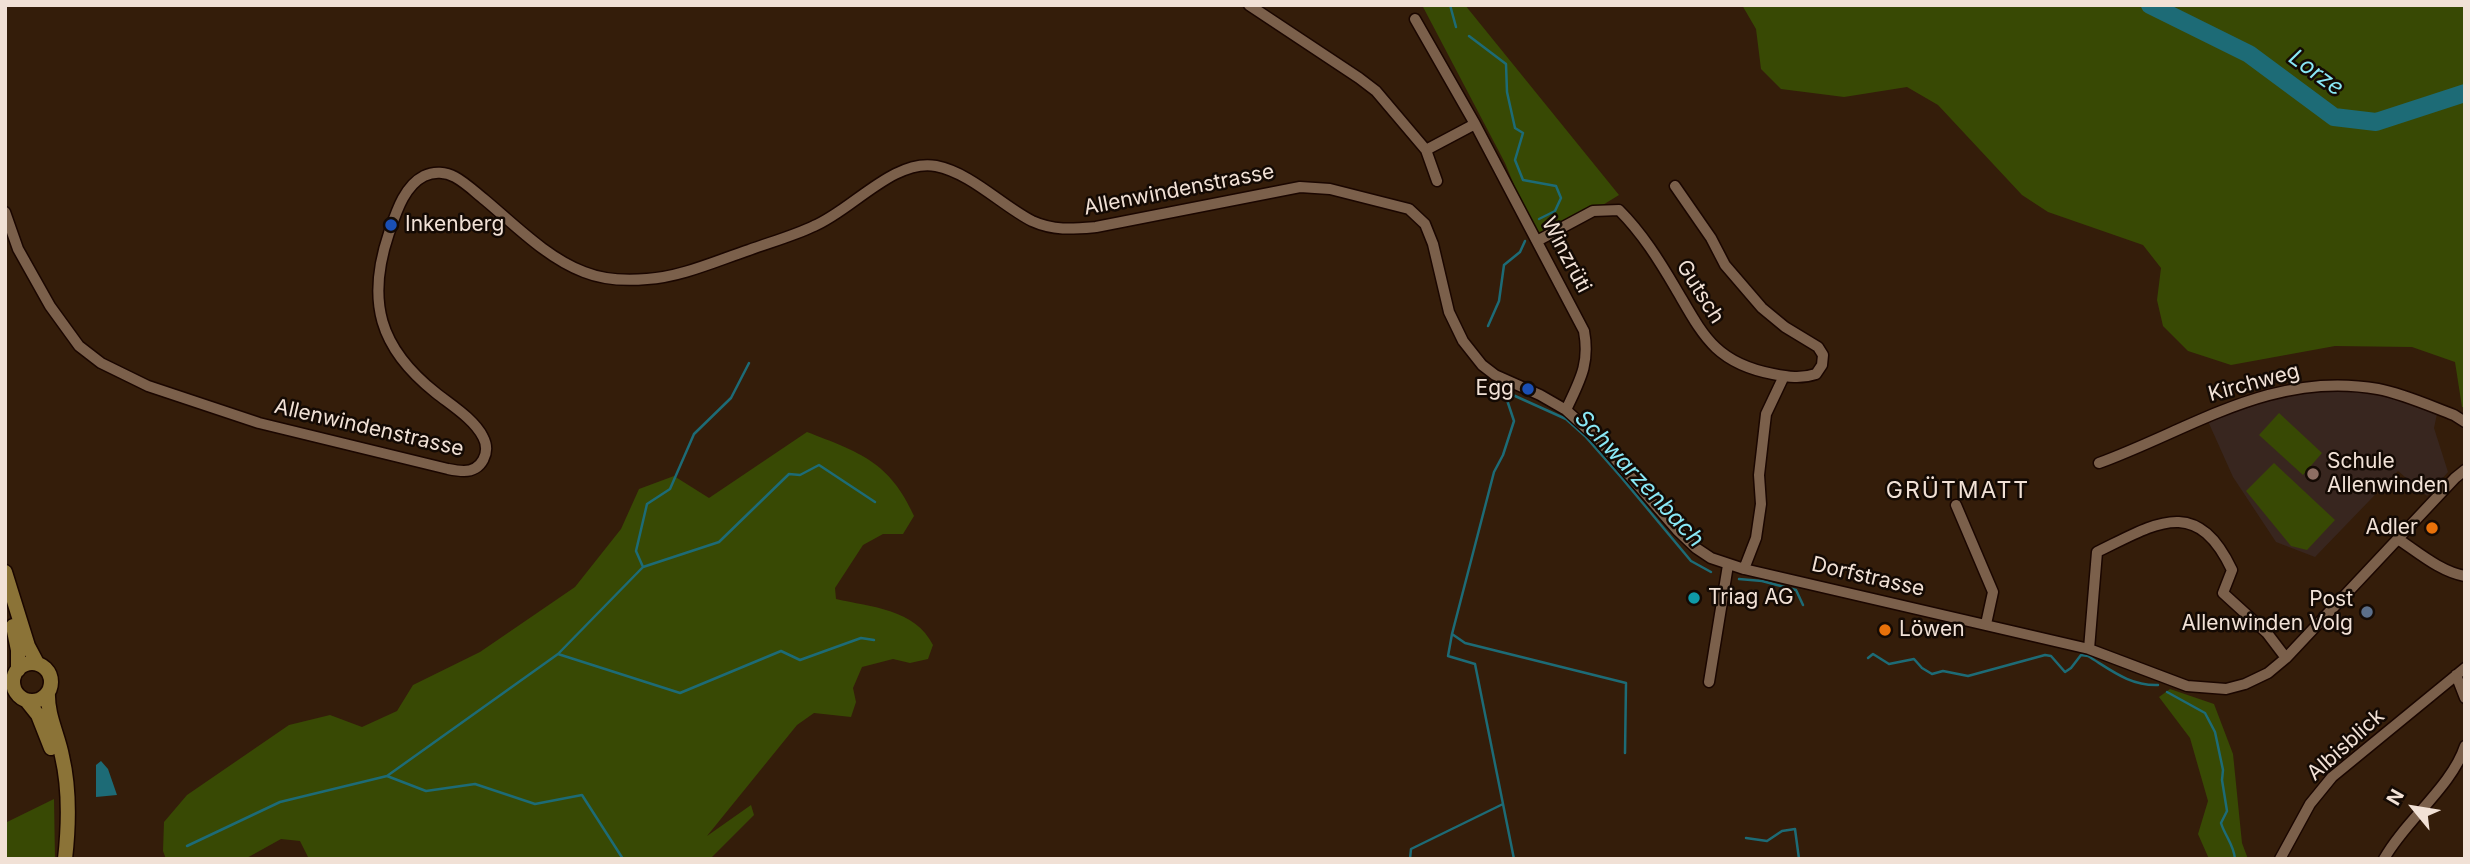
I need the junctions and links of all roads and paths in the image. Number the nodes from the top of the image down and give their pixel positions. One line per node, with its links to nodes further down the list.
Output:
1 (1249, 5): 4 (street)
2 (1415, 19): 3 (street, Winzrüti)
3 (1475, 124): 4 (street); 9 (street, Winzrüti)
4 (1426, 150): 5 (street)
5 (1437, 181)
6 (1675, 186): 10 (street, Gutsch)
7 (1346, 193): 8 (street, Allenwindenstrasse); 11 (street, Dorfstrasse)
8 (5, 212)
9 (1537, 241): 10 (street, Gutsch); 11 (street, Winzrüti)
10 (1784, 376): 18 (street)
11 (1566, 410): 17 (street, Dorfstrasse)
12 (2465, 422): 13 (street, Kirchweg)
13 (2099, 463)
14 (2465, 470): 16 (street, Dorfstrasse)
15 (1956, 505): 22 (street)
16 (2399, 539): 20 (street); 24 (street, Dorfstrasse)
17 (1728, 565): 18 (street, Dorfstrasse); 28 (street)
18 (1744, 569): 22 (street, Dorfstrasse)
19 (5, 572): 25 (main road)
20 (2465, 576)
21 (5, 598): 27 (main road)
22 (1986, 624): 23 (street, Dorfstrasse)
23 (2090, 649): 24 (street, Dorfstrasse); 24 (street)
24 (2286, 659)
25 (37, 663): 27 (main road); 29 (main road)
26 (2461, 671): 31 (street, Albisblick); 34 (street, Albisblick)
27 (12, 676): 30 (main road)
28 (1709, 682)
29 (48, 693): 30 (main road); 33 (main road)
30 (17, 697): 33 (main road)
31 (2465, 698)
32 (2465, 746): 35 (street)
33 (64, 859)
34 (2280, 859)
35 (2384, 859)

